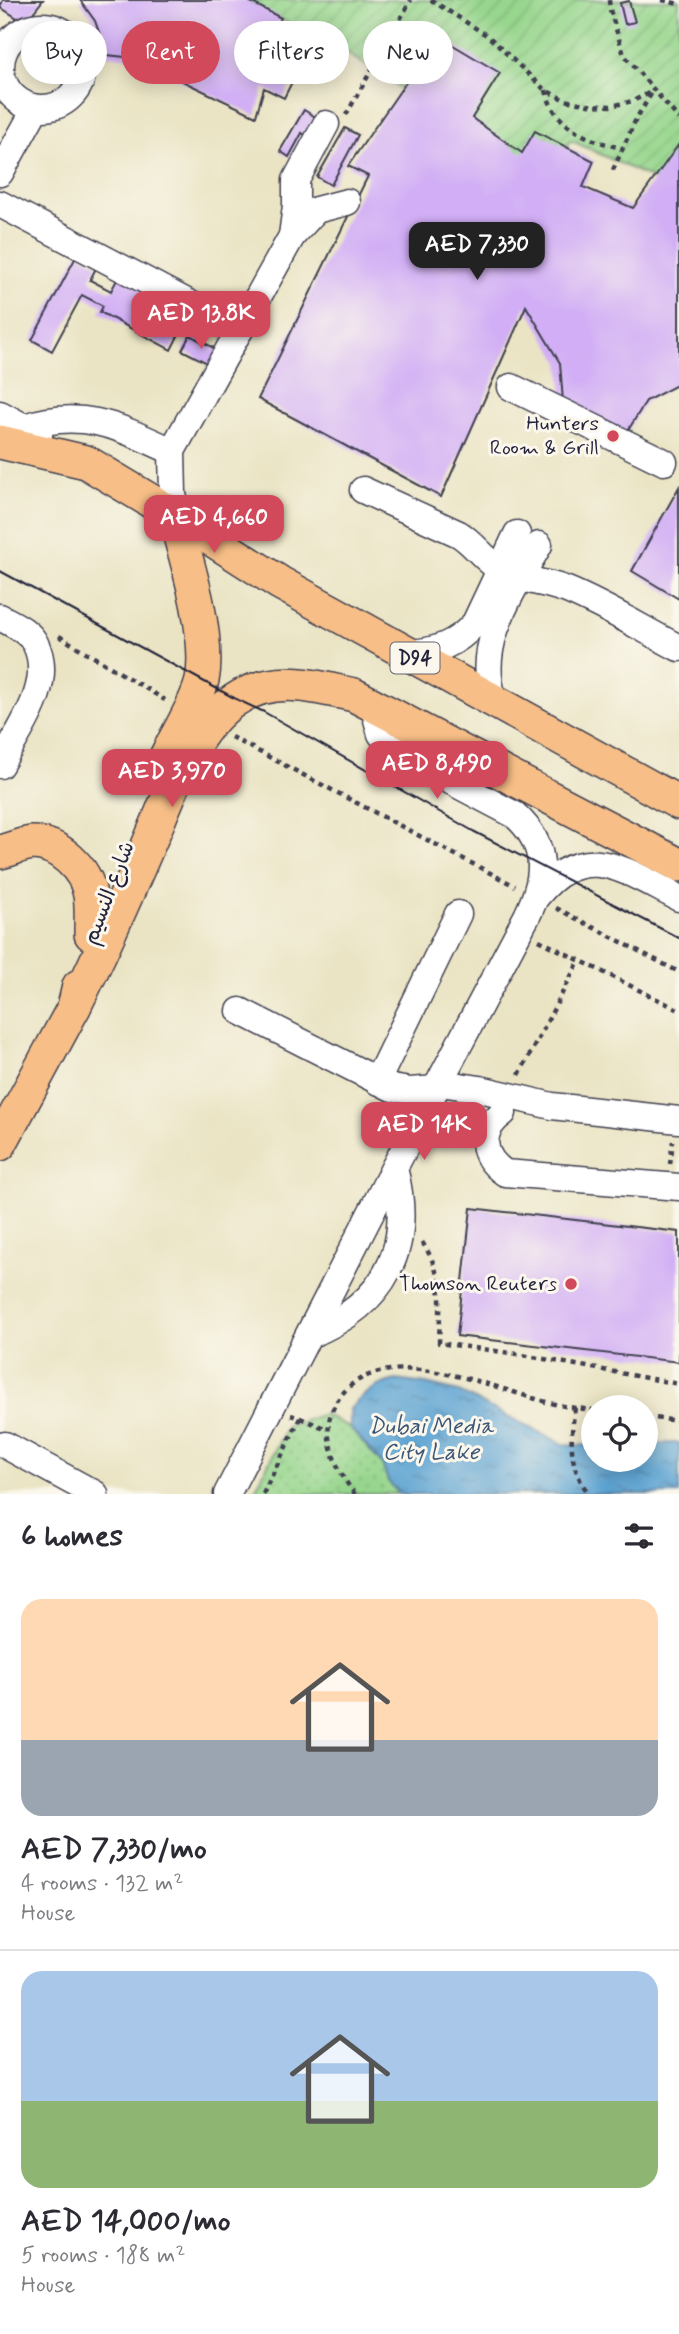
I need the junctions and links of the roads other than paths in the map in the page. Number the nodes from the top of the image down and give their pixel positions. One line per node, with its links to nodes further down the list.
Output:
1 (5, 103): 2 (street); 2 (street)
2 (36, 108): 4 (street)
3 (326, 124): 7 (street)
4 (0, 173)
5 (347, 202): 7 (street)
6 (0, 204): 8 (street)
7 (292, 236): 8 (street)
8 (240, 330): 12 (street)
9 (510, 387): 13 (street)
10 (0, 414): 11 (street)
11 (12, 434): 12 (street); 15 (main road, D94)
12 (172, 451): 15 (street)
13 (664, 462)
14 (363, 490): 17 (street)
15 (181, 520): 20 (main road, D94); 30 (main road, شارع النسيم)
16 (528, 540): 17 (street)
17 (510, 574): 19 (street); 20 (street); 22 (street)
18 (0, 617): 23 (street)
19 (679, 648)
20 (407, 653): 22 (main road, D94)
21 (363, 700): 26 (main road); 27 (street); 31 (main road)
22 (494, 700): 24 (main road, D94)
23 (0, 765)
24 (679, 803)
25 (0, 852): 30 (main road)
26 (679, 866)
27 (536, 897): 28 (street); 33 (street)
28 (679, 898)
29 (458, 914): 34 (street)
30 (91, 934): 31 (main road, شارع النسيم)
31 (74, 1007): 39 (main road, شارع النسيم)
32 (240, 1011): 34 (street)
33 (459, 1047): 35 (street); 36 (street)
34 (387, 1086): 35 (street); 38 (street)
35 (438, 1086): 36 (street); 38 (street)
36 (506, 1105): 37 (street); 41 (street)
37 (679, 1121)
38 (418, 1125): 40 (street)
39 (0, 1144)
40 (394, 1168): 42 (street); 42 (street)
41 (679, 1187)
42 (309, 1335): 45 (street)
43 (5, 1445): 44 (street)
44 (95, 1494)
45 (227, 1494)

